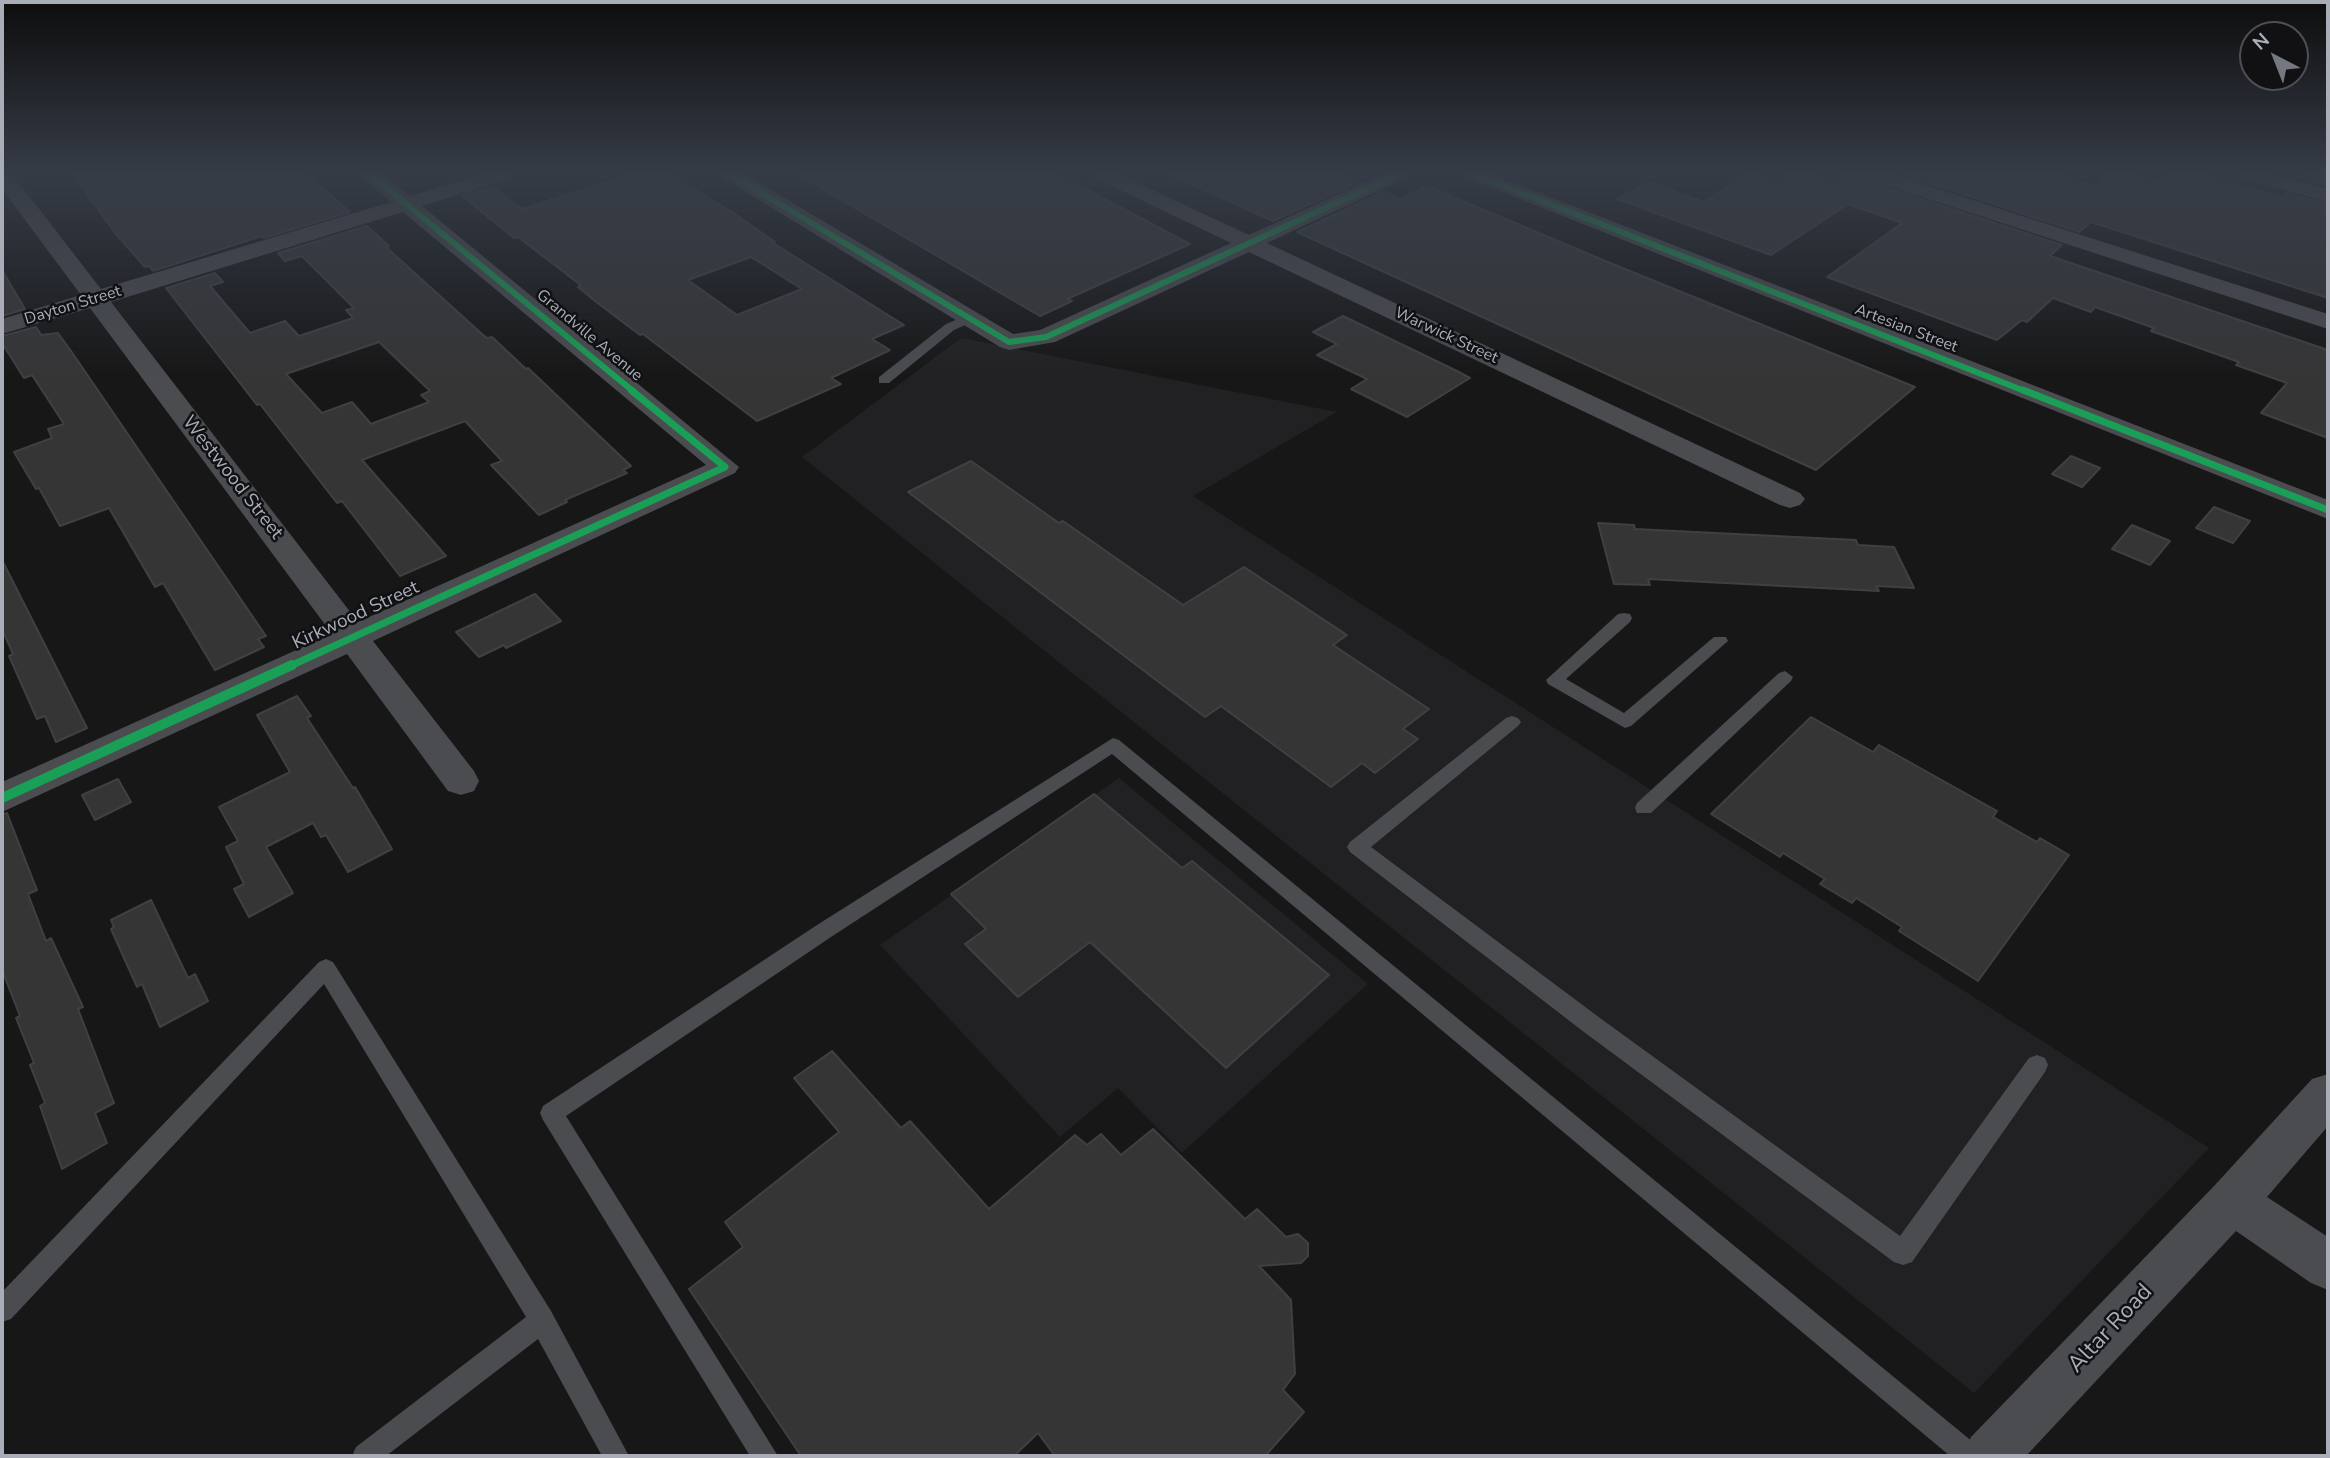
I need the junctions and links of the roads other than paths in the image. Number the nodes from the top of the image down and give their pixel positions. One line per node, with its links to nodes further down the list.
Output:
1 (52, 242): 8 (street, Westwood Street)
2 (280, 242): 8 (street, Dayton Street)
3 (454, 242): 13 (street, Grandville Avenue)
4 (844, 242): 9 (street)
5 (1649, 242): 15 (street, Artesian Street)
6 (2083, 242): 10 (street)
7 (1248, 243): 9 (street); 14 (street, Warwick Street)
8 (94, 299): 11 (street, Dayton Street); 17 (street, Westwood Street)
9 (970, 318): 12 (lane)
10 (2328, 322)
11 (2, 327)
12 (884, 380)
13 (725, 467): 17 (street, Kirkwood Street)
14 (1790, 499)
15 (2328, 510)
16 (1624, 618): 18 (lane)
17 (354, 637): 21 (street, Westwood Street); 22 (street, Kirkwood Street)
18 (1720, 641)
19 (1785, 677): 23 (lane)
20 (1512, 722): 24 (lane)
21 (461, 781)
22 (2, 798)
23 (1644, 808)
24 (2037, 1065)
25 (2328, 1094): 26 (street, Altar Road)
26 (2232, 1201): 27 (street); 34 (street, Altar Road)
27 (2328, 1266)
28 (2, 1310): 29 (lane)
29 (542, 1320): 30 (lane); 31 (lane)
30 (365, 1456)
31 (616, 1456)
32 (765, 1456): 33 (lane)
33 (1970, 1456)
34 (1990, 1456)

